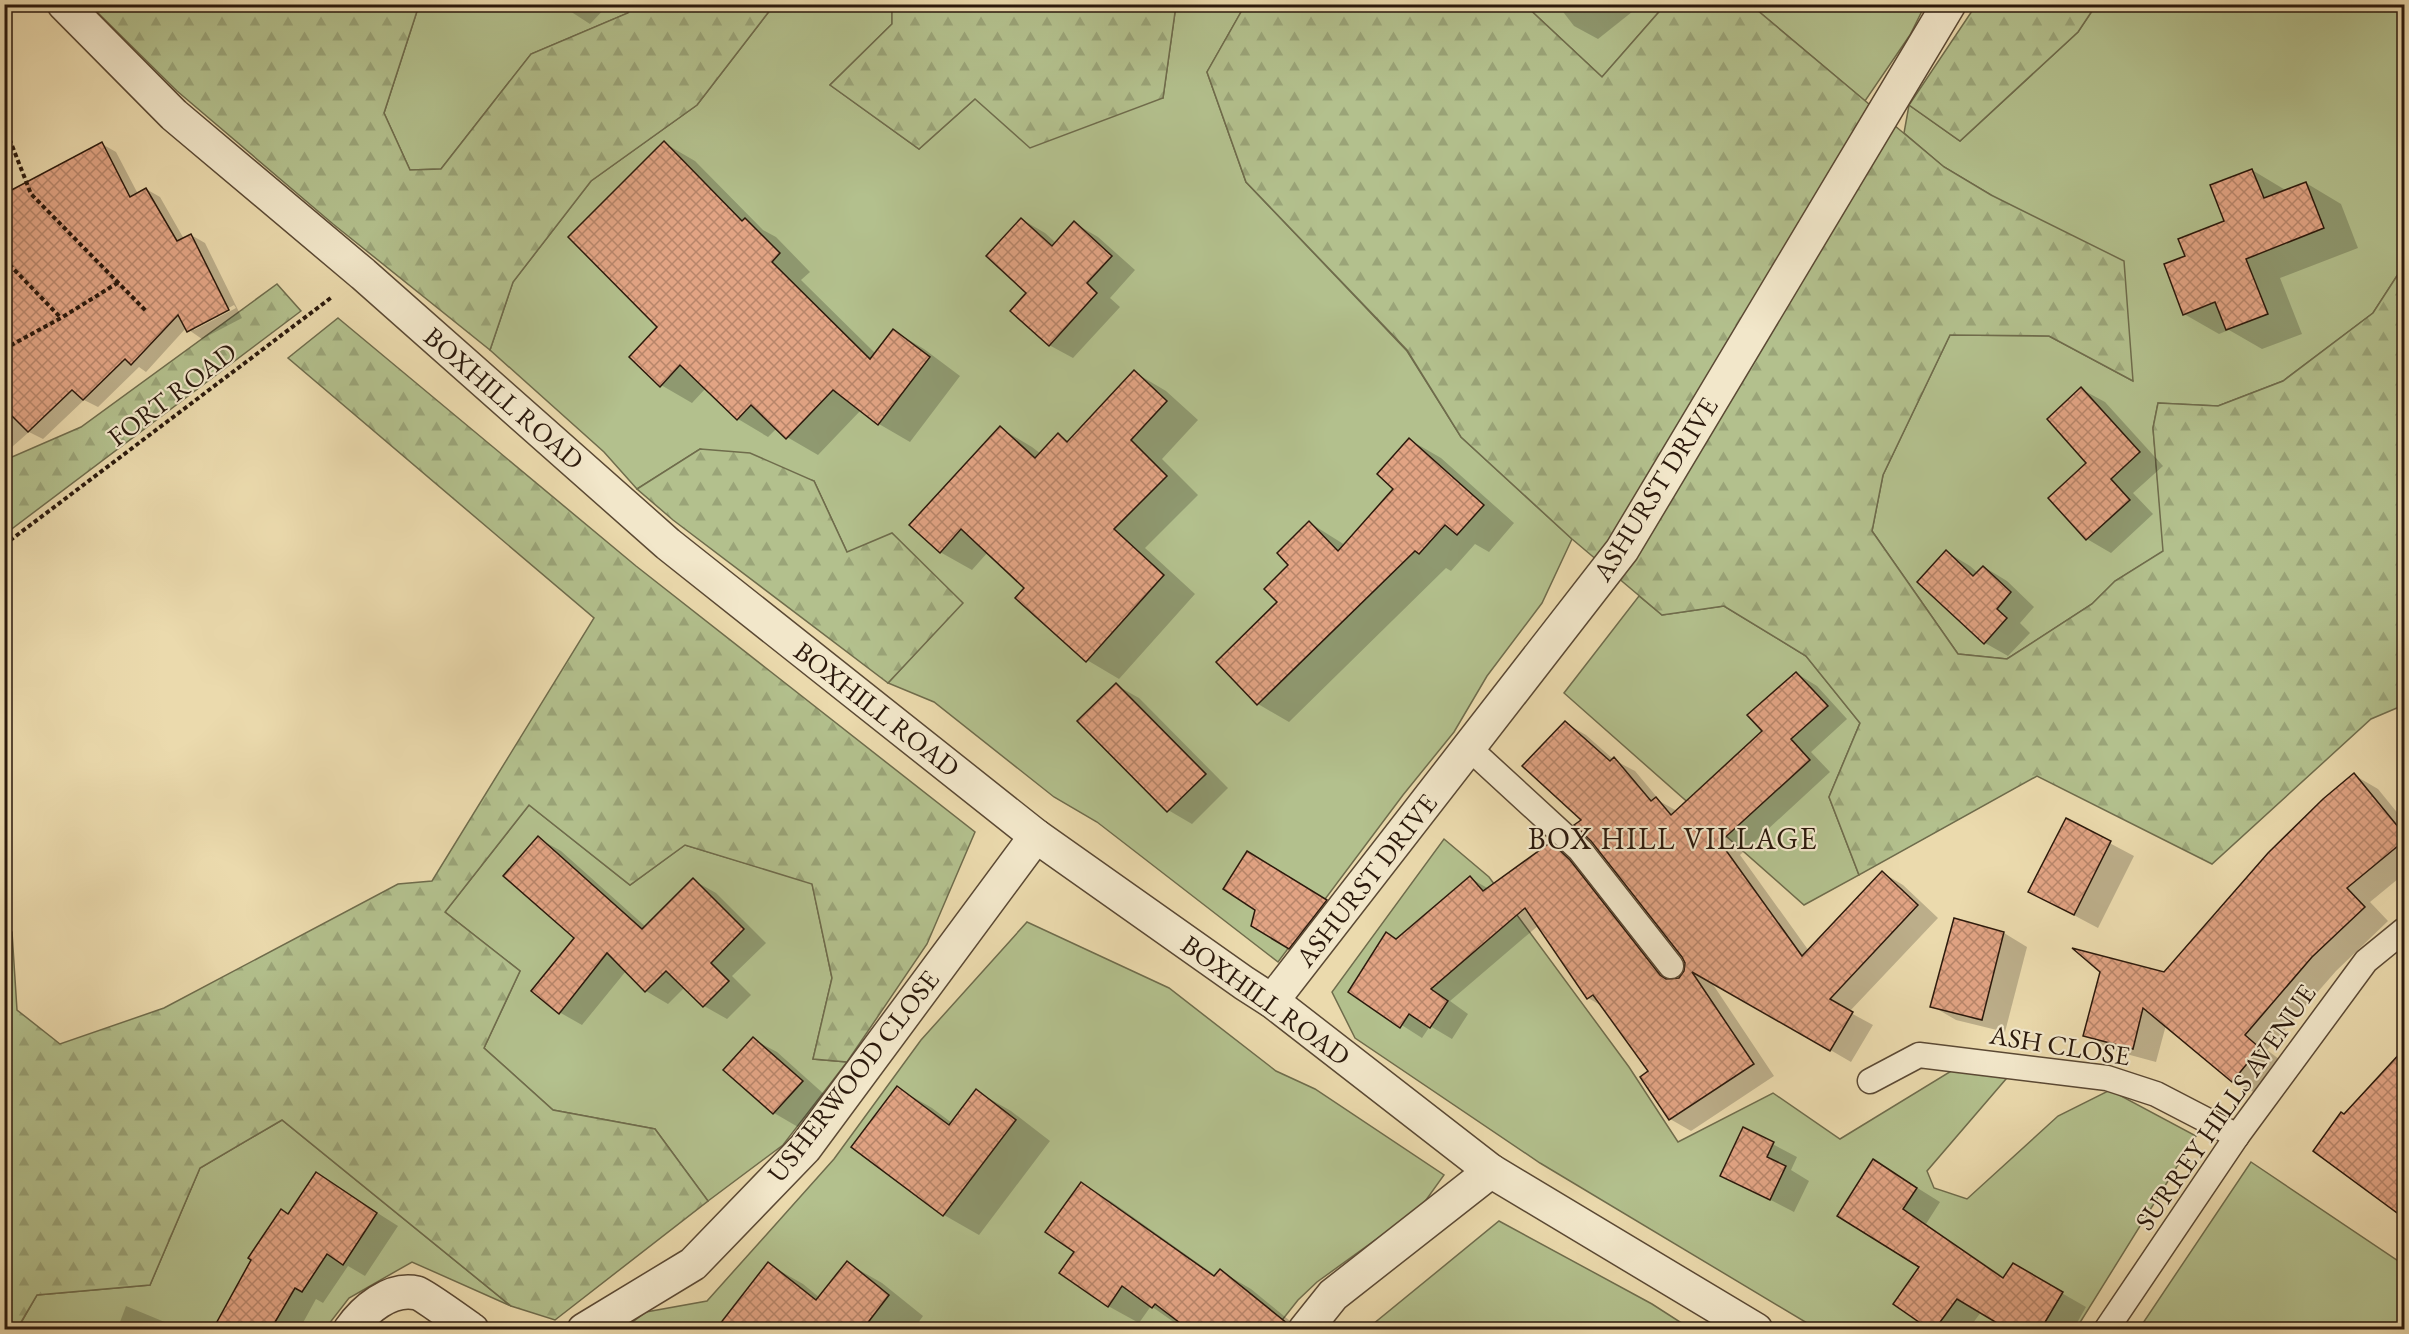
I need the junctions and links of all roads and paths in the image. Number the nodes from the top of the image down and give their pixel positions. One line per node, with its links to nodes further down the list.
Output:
1 (64, 4): 5 (street, BOXHILL ROAD)
2 (1949, 4): 11 (street, ASHURST DRIVE)
3 (4, 125): 6 (path)
4 (4, 259): 8 (path)
5 (363, 274): 10 (path, FORT ROAD); 12 (street, BOXHILL ROAD)
6 (119, 282): 7 (path); 8 (path)
7 (147, 312)
8 (62, 318): 9 (path)
9 (4, 349)
10 (4, 545)
11 (1469, 748): 14 (lane); 15 (street, ASHURST DRIVE)
12 (1036, 836): 15 (street, BOXHILL ROAD); 21 (street, USHERWOOD CLOSE)
13 (2404, 930): 17 (lane, SURREY HILLS AVENUE)
14 (1671, 966)
15 (1272, 1000): 18 (street, BOXHILL ROAD)
16 (1870, 1081): 17 (lane, ASH CLOSE)
17 (2237, 1136): 24 (lane, SURREY HILLS AVENUE)
18 (1491, 1170): 22 (street); 23 (street, BOXHILL ROAD)
19 (350, 1329): 20 (street)
20 (472, 1329)
21 (584, 1329)
22 (1305, 1329)
23 (1756, 1329)
24 (2106, 1329)

